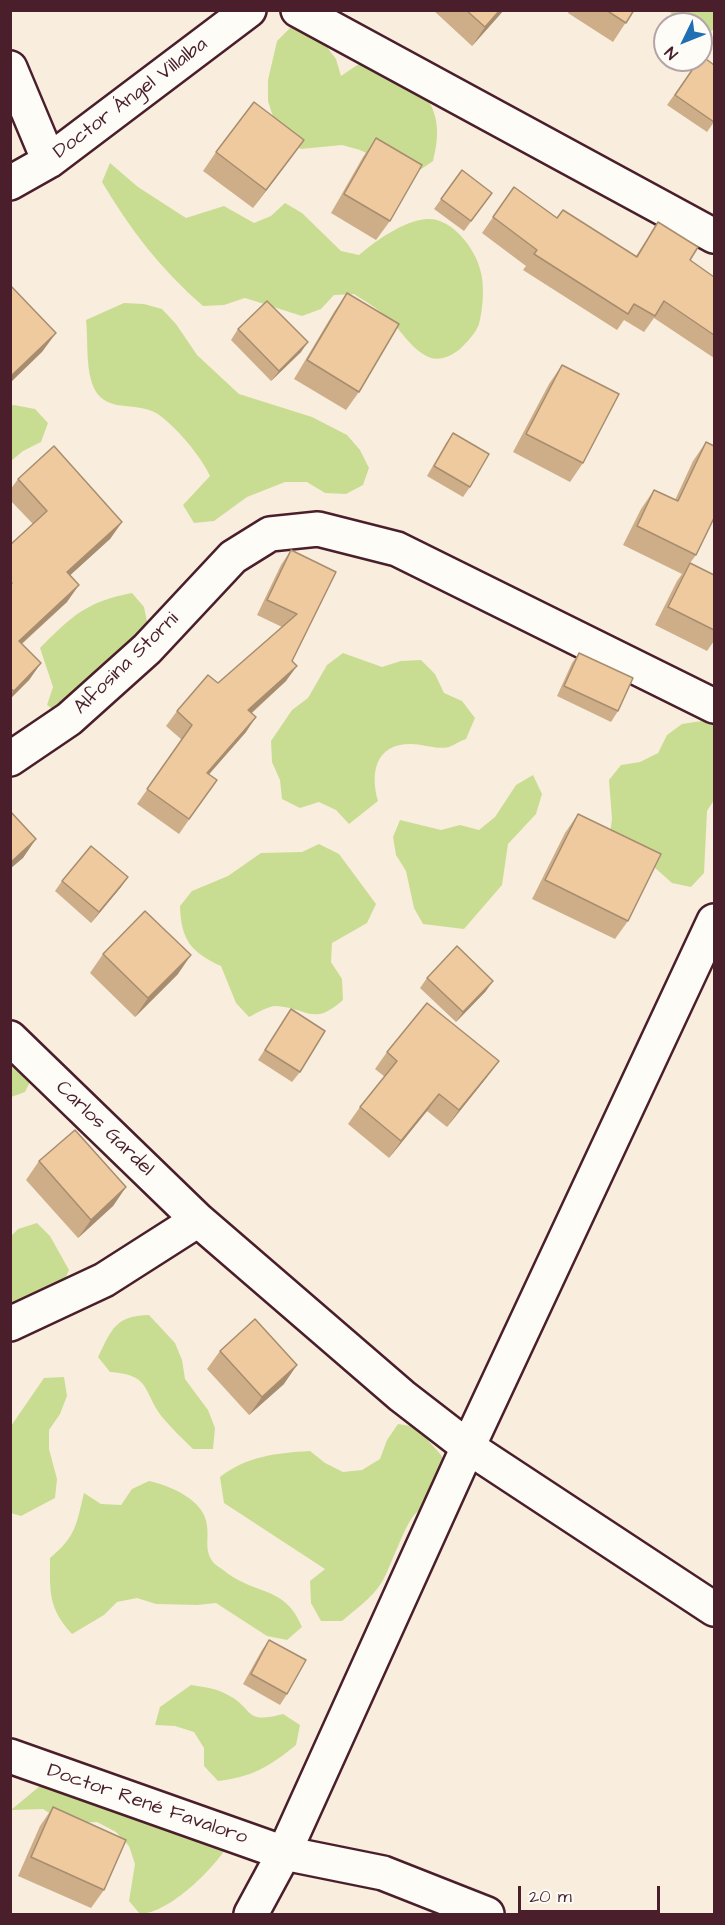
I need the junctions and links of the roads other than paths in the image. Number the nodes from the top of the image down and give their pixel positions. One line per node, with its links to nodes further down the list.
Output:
1 (249, 10): 4 (street, Doctor Ángel Villalba)
2 (298, 10): 6 (street)
3 (10, 69): 4 (street)
4 (50, 161): 5 (street, Doctor Ángel Villalba)
5 (10, 183)
6 (714, 236)
7 (714, 706): 8 (street, Alfosina Storni)
8 (10, 759)
9 (714, 921): 13 (street)
10 (10, 1038): 11 (street, Carlos Gardel)
11 (198, 1220): 12 (street); 13 (street, Carlos Gardel)
12 (10, 1324)
13 (468, 1447): 14 (street, Carlos Gardel); 16 (street)
14 (714, 1609)
15 (10, 1756): 16 (street, Doctor René Favaloro)
16 (284, 1853): 17 (street); 18 (street, Doctor René Favaloro)
17 (251, 1914)
18 (488, 1914)

